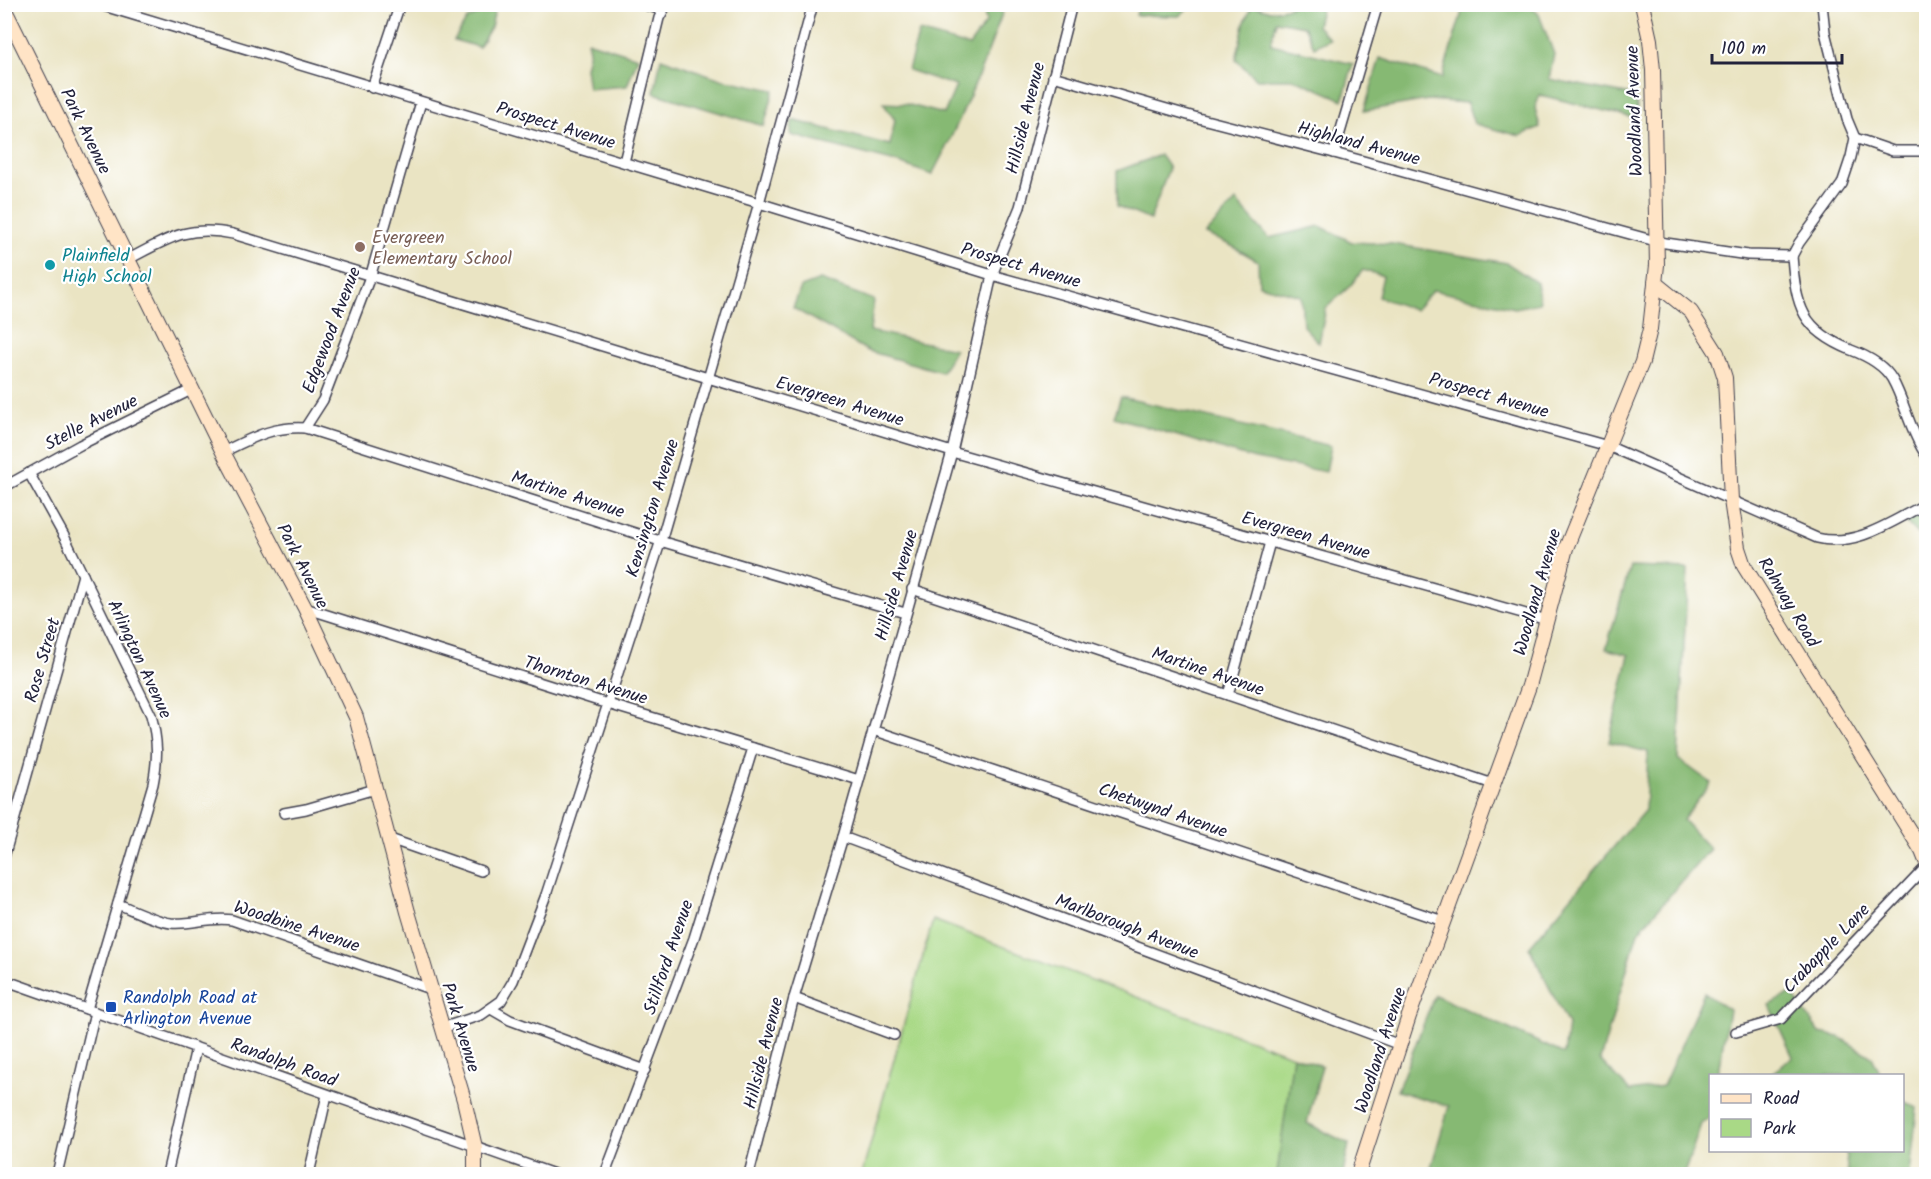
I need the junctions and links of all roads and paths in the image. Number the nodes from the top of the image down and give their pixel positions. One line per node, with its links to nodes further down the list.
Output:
1 (97, 4): 12 (street, Prospect Avenue)
2 (400, 4): 12 (street)
3 (642, 4): 9 (street)
4 (813, 4): 18 (street, Kensington Avenue)
5 (1072, 4): 11 (street, Hillside Avenue)
6 (1378, 4): 16 (street)
7 (1642, 4): 19 (street, Woodland Avenue)
8 (1822, 4): 14 (street)
9 (664, 7): 17 (street)
10 (4, 8): 21 (street, Park Avenue)
11 (1053, 76): 16 (street, Highland Avenue); 23 (street, Hillside Avenue)
12 (372, 88): 13 (street, Prospect Avenue)
13 (421, 102): 17 (street, Prospect Avenue); 22 (street, Edgewood Avenue)
14 (1855, 138): 15 (street); 20 (street)
15 (1926, 151)
16 (1334, 153): 19 (street, Highland Avenue)
17 (624, 162): 18 (street, Prospect Avenue)
18 (759, 203): 23 (street, Prospect Avenue); 25 (street, Kensington Avenue)
19 (1657, 241): 20 (street, Highland Avenue); 24 (street, Woodland Avenue)
20 (1792, 256): 31 (street)
21 (129, 259): 22 (street, Evergreen Avenue); 26 (street, Park Avenue)
22 (371, 274): 25 (street, Evergreen Avenue); 27 (street, Edgewood Avenue)
23 (992, 275): 28 (street, Prospect Avenue); 30 (street, Hillside Avenue)
24 (1655, 283): 28 (street, Woodland Avenue); 34 (street, Rahway Road)
25 (708, 378): 30 (street, Evergreen Avenue); 36 (street, Kensington Avenue)
26 (193, 389): 29 (street, Park Avenue); 32 (street, Stelle Avenue)
27 (305, 428): 29 (street, Martine Avenue); 36 (street, Martine Avenue)
28 (1608, 446): 34 (street, Prospect Avenue); 42 (street, Woodland Avenue)
29 (223, 452): 40 (street, Park Avenue)
30 (952, 452): 37 (street, Evergreen Avenue); 39 (street, Hillside Avenue)
31 (1926, 455)
32 (28, 474): 33 (street, Stelle Avenue); 38 (street, Arlington Avenue)
33 (4, 487)
34 (1731, 500): 35 (street, Prospect Avenue); 54 (street, Rahway Road)
35 (1926, 504)
36 (660, 541): 41 (street, Martine Avenue); 44 (street, Kensington Avenue)
37 (1270, 542): 42 (street, Evergreen Avenue); 43 (street)
38 (83, 575): 53 (street, Rose Street); 57 (street, Arlington Avenue)
39 (912, 589): 41 (street, Hillside Avenue); 43 (street, Martine Avenue)
40 (305, 608): 44 (street, Thornton Avenue); 49 (street, Park Avenue)
41 (905, 613): 45 (street, Hillside Avenue)
42 (1547, 620): 48 (street, Woodland Avenue)
43 (1228, 695): 48 (street, Martine Avenue)
44 (608, 704): 46 (street, Thornton Avenue); 62 (street, Kensington Avenue)
45 (873, 730): 47 (street, Hillside Avenue); 58 (street, Chetwynd Avenue)
46 (753, 748): 47 (street, Thornton Avenue); 69 (street, Stillford Avenue)
47 (859, 780): 51 (street, Hillside Avenue)
48 (1493, 784): 58 (street, Woodland Avenue)
49 (375, 789): 50 (street); 52 (street, Park Avenue)
50 (284, 813)
51 (843, 837): 61 (street, Hillside Avenue); 67 (street, Marlborough Avenue)
52 (387, 838): 56 (street); 60 (street, Park Avenue)
53 (4, 857)
54 (1926, 861)
55 (1926, 867): 65 (street, Crabapple Lane)
56 (481, 871)
57 (118, 904): 60 (street, Woodbine Avenue); 63 (street, Arlington Avenue)
58 (1443, 921): 67 (street, Woodland Avenue)
59 (4, 980): 63 (street, Randolph Road)
60 (430, 989): 64 (street, Park Avenue)
61 (794, 998): 66 (street); 78 (street, Hillside Avenue)
62 (491, 1009): 64 (street); 69 (street)
63 (91, 1011): 68 (street, Randolph Road); 72 (street, Arlington Avenue)
64 (442, 1029): 71 (street, Park Avenue)
65 (1736, 1032)
66 (894, 1035)
67 (1400, 1045): 79 (street, Woodland Avenue)
68 (196, 1048): 70 (street, Randolph Road); 73 (street)
69 (645, 1070): 77 (street, Stillford Avenue)
70 (327, 1095): 71 (street, Randolph Road); 74 (street)
71 (475, 1147): 75 (street, Park Avenue); 76 (street, Randolph Road)
72 (57, 1174)
73 (167, 1174)
74 (309, 1174)
75 (475, 1174)
76 (554, 1174)
77 (605, 1174)
78 (749, 1174)
79 (1358, 1174)

